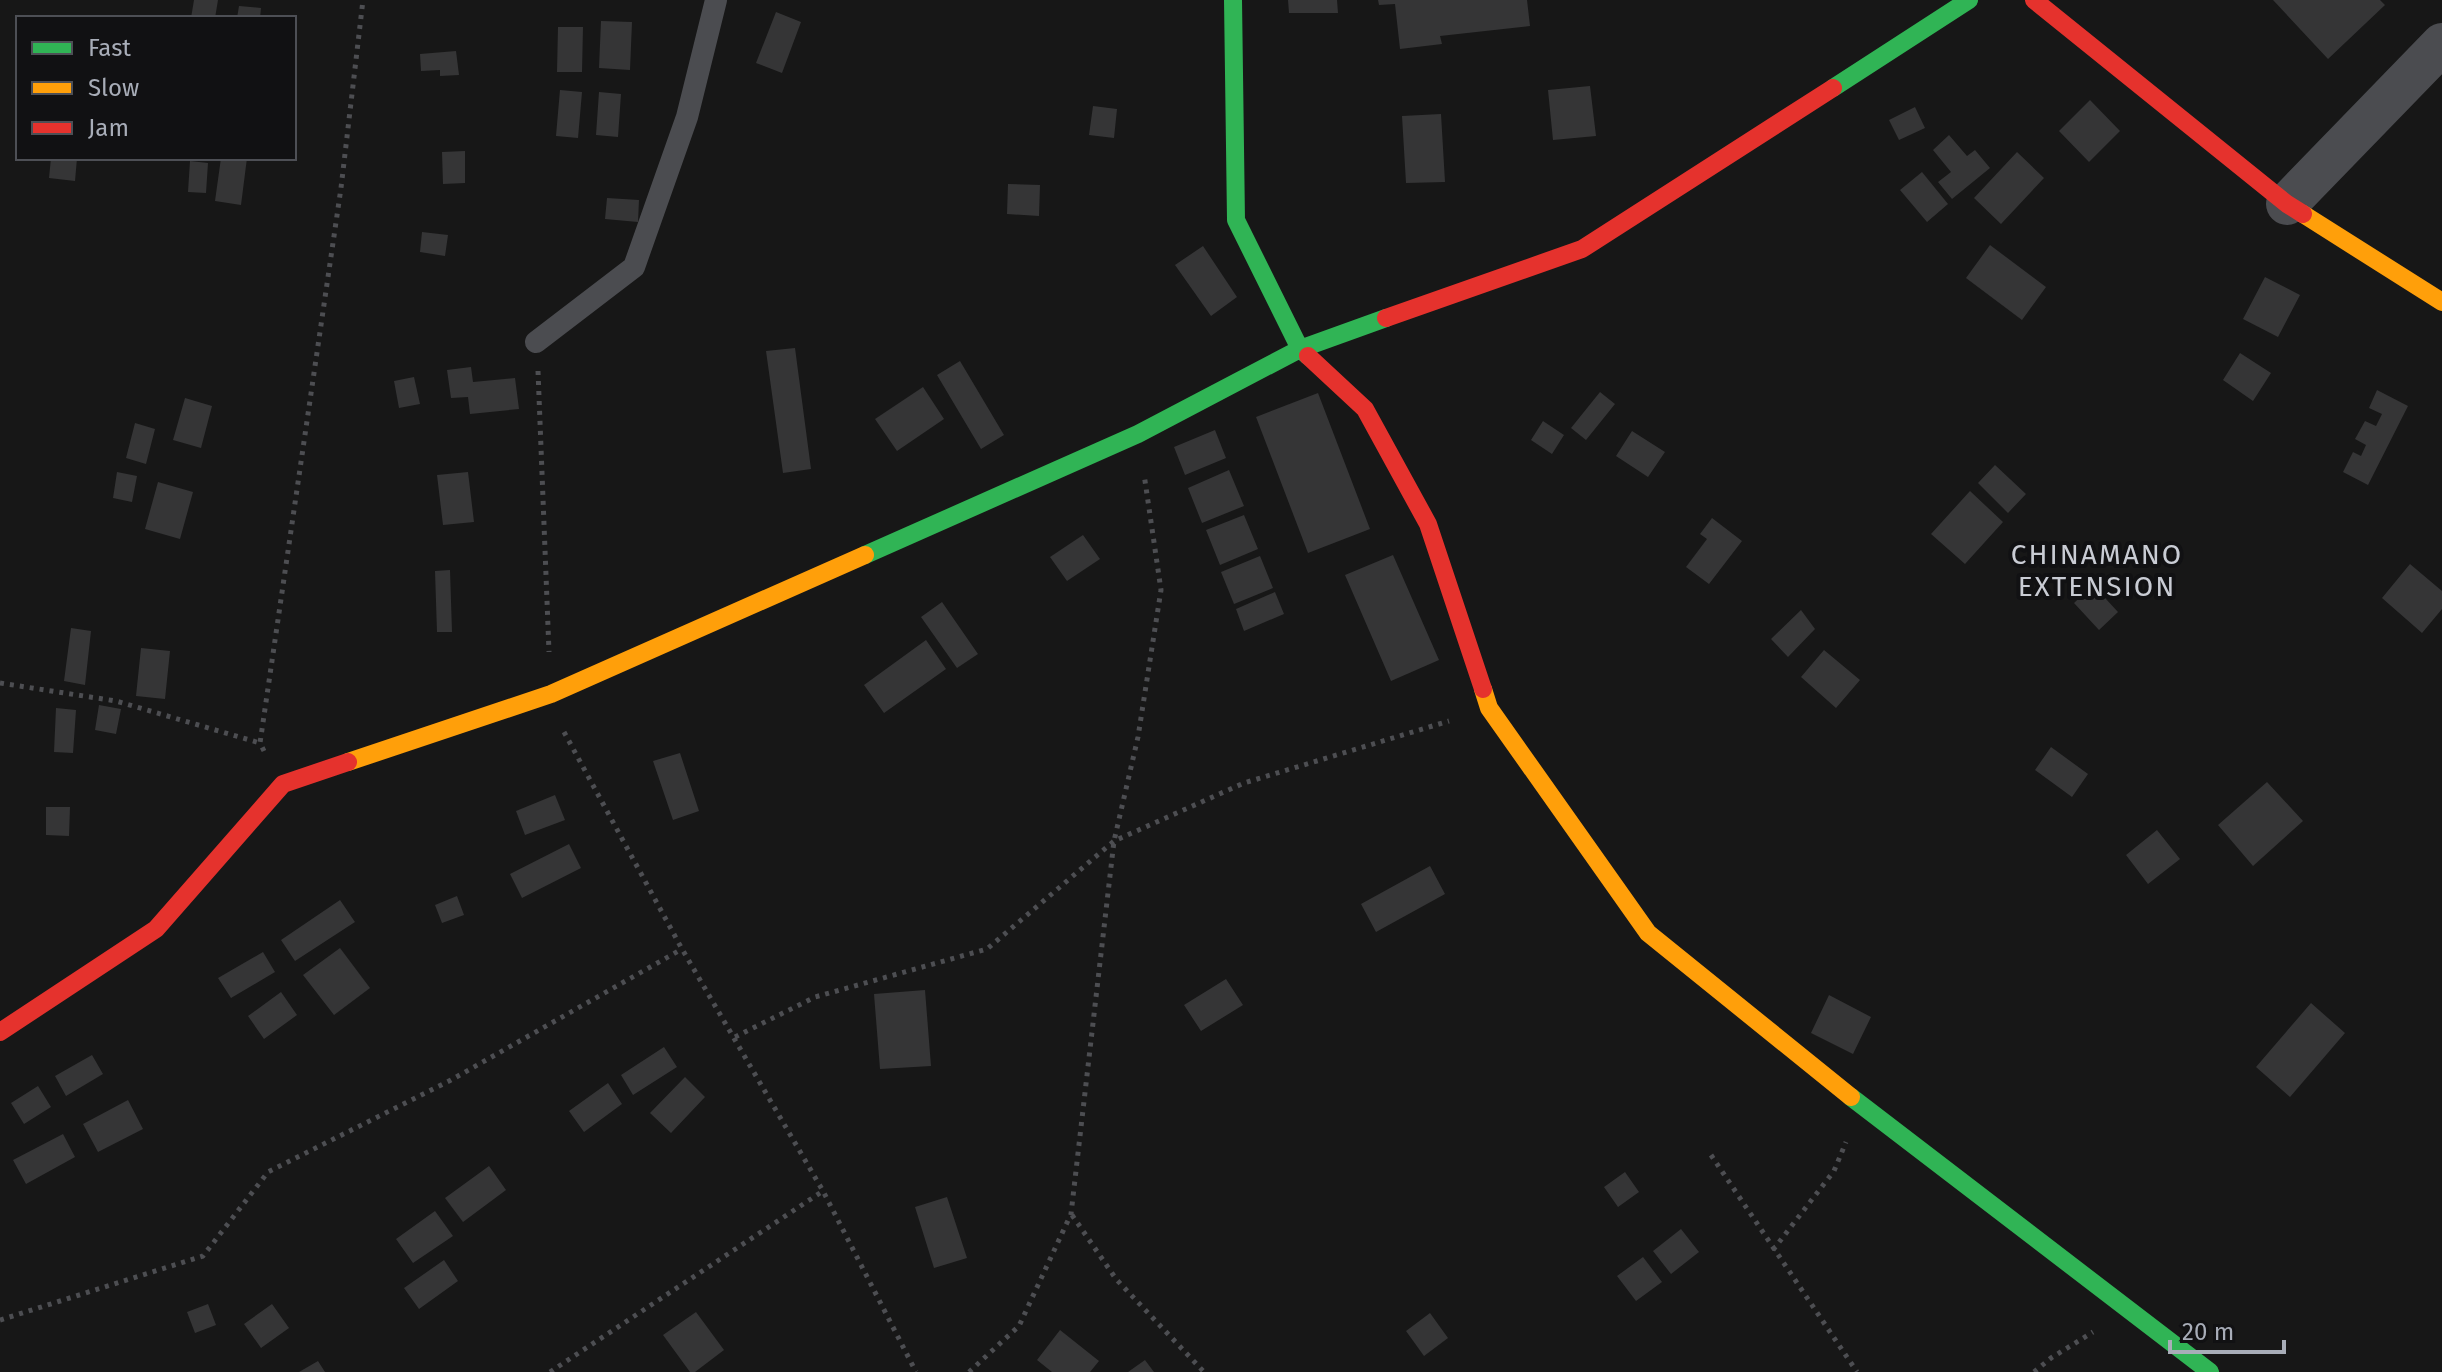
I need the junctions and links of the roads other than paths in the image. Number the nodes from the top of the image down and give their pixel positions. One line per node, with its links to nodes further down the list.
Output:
1 (716, 0): 8 (lane)
2 (1233, 0): 9 (street)
3 (1969, 0): 9 (street)
4 (2034, 0): 6 (street)
5 (2442, 44): 6 (street)
6 (2287, 204): 7 (street)
7 (2442, 302)
8 (536, 342)
9 (1300, 349): 10 (street); 11 (street)
10 (0, 1032)
11 (2210, 1372)

